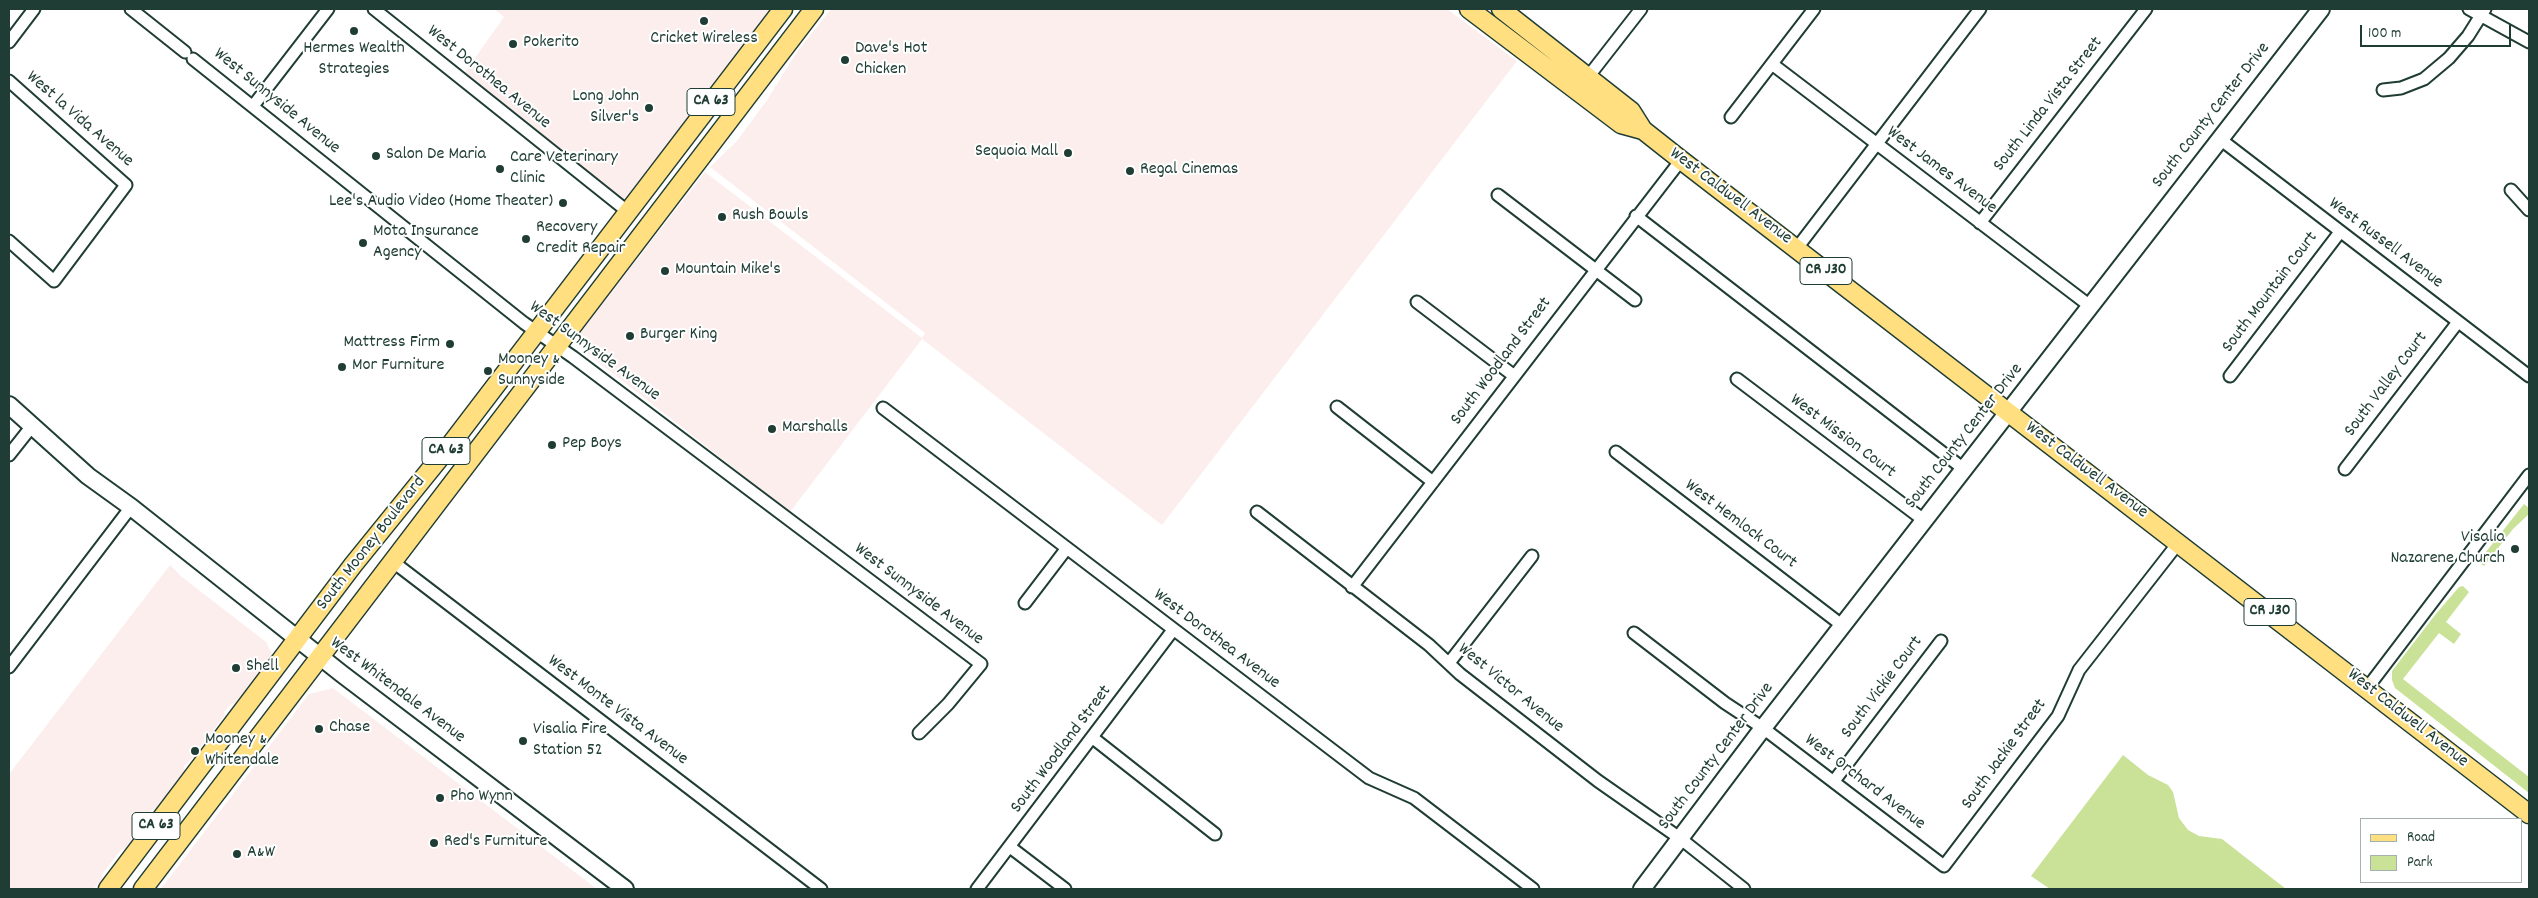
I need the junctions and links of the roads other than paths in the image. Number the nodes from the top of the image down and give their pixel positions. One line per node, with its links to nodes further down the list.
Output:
1 (34, 9): 17 (street)
2 (131, 9): 23 (street, West Sunnyside Avenue)
3 (328, 9): 23 (street)
4 (374, 9): 32 (street, West Dorothea Avenue)
5 (783, 9): 32 (main road, South Mooney Boulevard / CA 63)
6 (814, 9): 44 (main road, South Mooney Boulevard / CA 63)
7 (1469, 9): 16 (main road, West Caldwell Avenue / CR J30)
8 (1501, 9): 20 (main road, West Caldwell Avenue / CR J30)
9 (1641, 9): 20 (street)
10 (1814, 9): 19 (street)
11 (1980, 9): 27 (street)
12 (2146, 9): 34 (street, South Linda Vista Street)
13 (2320, 9): 26 (street, South County Center Drive)
14 (2469, 9): 15 (street)
15 (2483, 12): 18 (street); 22 (street)
16 (1491, 26): 20 (main road); 25 (main road, West Caldwell Avenue / CR J30)
17 (9, 42)
18 (2529, 42)
19 (1772, 64): 24 (street); 27 (street, West James Avenue)
20 (1588, 77): 25 (main road, West Caldwell Avenue / CR J30)
21 (9, 81): 36 (street, West la Vida Avenue)
22 (2383, 90)
23 (253, 106): 43 (street, West Sunnyside Avenue)
24 (1731, 117)
25 (1643, 130): 28 (main road, West Caldwell Avenue / CR J30)
26 (2220, 139): 35 (street, West Russell Avenue); 41 (street, South County Center Drive)
27 (1876, 143): 34 (street, West James Avenue); 37 (street)
28 (1681, 160): 33 (street, South Woodland Street); 37 (main road, West Caldwell Avenue / CR J30)
29 (2510, 190): 31 (street)
30 (1498, 195): 38 (street)
31 (2529, 210)
32 (626, 211): 43 (main road, South Mooney Boulevard / CA 63)
33 (1636, 216): 38 (street, South Woodland Street); 57 (street)
34 (1980, 223): 41 (street, West James Avenue)
35 (2340, 232): 42 (street, West Russell Avenue); 46 (street, South Mountain Court)
36 (9, 241)
37 (1797, 248): 52 (main road, West Caldwell Avenue / CR J30)
38 (1596, 270): 39 (street); 45 (street, South Woodland Street)
39 (1635, 300)
40 (1417, 302): 45 (street)
41 (2090, 306): 52 (street, South County Center Drive)
42 (2458, 322): 47 (street, West Russell Avenue); 56 (street, South Valley Court)
43 (536, 332): 44 (street, West Sunnyside Avenue); 72 (main road, South Mooney Boulevard / CA 63)
44 (556, 345): 66 (main road, South Mooney Boulevard / CA 63); 79 (street, West Sunnyside Avenue)
45 (1514, 375): 59 (street, South Woodland Street)
46 (2230, 376)
47 (2529, 376)
48 (1737, 380): 62 (street, West Mission Court)
49 (9, 405): 53 (street, West Whitendale Avenue)
50 (1336, 407): 59 (street)
51 (883, 408): 64 (street, West Dorothea Avenue)
52 (2010, 412): 57 (street, South County Center Drive); 63 (main road, West Caldwell Avenue / CR J30)
53 (32, 426): 55 (street); 60 (street, West Whitendale Avenue)
54 (1616, 452): 69 (street, West Hemlock Court)
55 (9, 455)
56 (2345, 469)
57 (1965, 470): 62 (street, South County Center Drive)
58 (2529, 475): 77 (street)
59 (1433, 482): 67 (street, South Woodland Street)
60 (131, 507): 72 (street, West Whitendale Avenue); 76 (street)
61 (1257, 512): 67 (street, West Victor Avenue)
62 (1925, 522): 69 (street, South County Center Drive)
63 (2179, 542): 77 (main road, West Caldwell Avenue / CR J30); 86 (street, South Jackie Street)
64 (1067, 548): 68 (street); 70 (street, West Dorothea Avenue)
65 (1532, 556): 75 (street)
66 (392, 561): 74 (main road, South Mooney Boulevard / CA 63); 90 (street, West Monte Vista Avenue)
67 (1352, 587): 75 (street, West Victor Avenue)
68 (1025, 603)
69 (1843, 626): 78 (street, South County Center Drive)
70 (1173, 630): 80 (street, South Woodland Street); 93 (street, West Dorothea Avenue)
71 (1634, 633): 78 (street, West Orchard Avenue)
72 (298, 640): 74 (street, West Whitendale Avenue); 87 (main road, South Mooney Boulevard / CA 63)
73 (1941, 641): 81 (street, South Vickie Court)
74 (319, 657): 88 (main road, South Mooney Boulevard / CA 63); 89 (street, West Whitendale Avenue)
75 (1449, 663): 84 (street, West Victor Avenue)
76 (9, 666)
77 (2368, 687): 82 (main road, West Caldwell Avenue / CR J30)
78 (1763, 728): 81 (street, West Orchard Avenue); 84 (street, South County Center Drive)
79 (919, 733)
80 (1093, 738): 83 (street); 85 (street, South Woodland Street)
81 (1834, 781): 86 (street, West Orchard Avenue)
82 (2529, 814)
83 (1215, 834)
84 (1681, 838): 94 (street, South County Center Drive); 95 (street, West Victor Avenue)
85 (1010, 847): 91 (street, South Woodland Street); 92 (street)
86 (1944, 866)
87 (108, 889)
88 (143, 889)
89 (625, 889)
90 (821, 889)
91 (977, 889)
92 (1066, 889)
93 (1533, 889)
94 (1642, 889)
95 (1744, 889)

